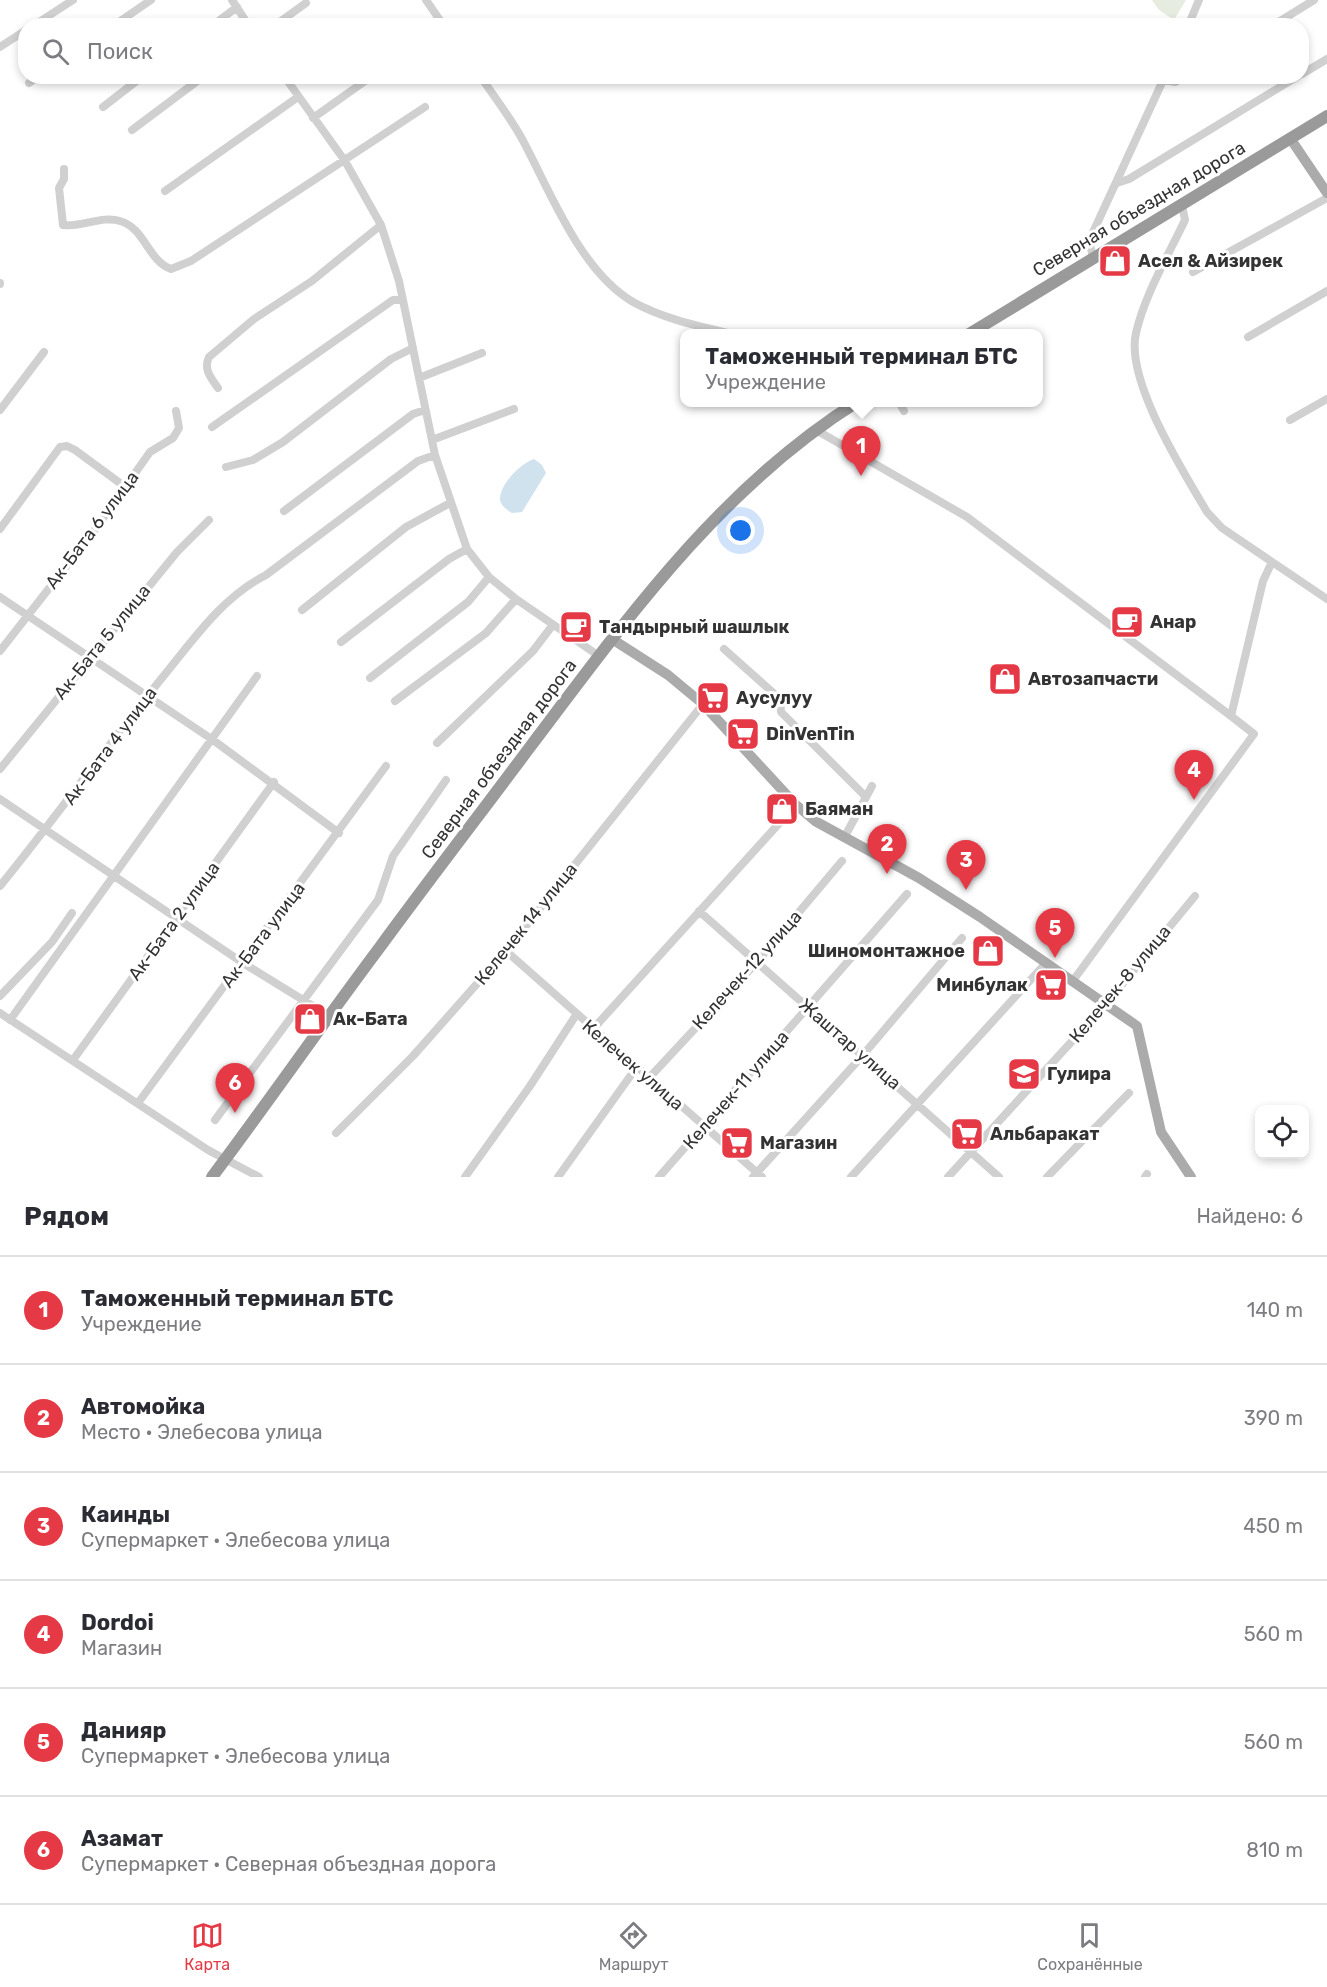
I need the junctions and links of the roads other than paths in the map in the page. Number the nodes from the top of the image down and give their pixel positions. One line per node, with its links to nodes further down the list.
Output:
1 (73, 0): 8 (street)
2 (151, 0): 9 (street)
3 (426, 0): 13 (street)
4 (1199, 0): 14 (street)
5 (1314, 0): 15 (street)
6 (306, 3): 12 (street)
7 (234, 4): 10 (street); 11 (street)
8 (45, 18)
9 (125, 18)
10 (220, 18)
11 (244, 18)
12 (285, 18)
13 (438, 18)
14 (1191, 18)
15 (1285, 18)
16 (18, 35): 17 (street)
17 (0, 47)
18 (1327, 59): 19 (street)
19 (1309, 70)
20 (133, 84): 28 (street)
21 (193, 84): 32 (street)
22 (290, 84): 27 (street)
23 (361, 84): 31 (street)
24 (485, 84): 46 (street)
25 (1161, 84): 36 (street)
26 (1285, 84): 36 (street)
27 (298, 97): 31 (street); 37 (street)
28 (103, 107)
29 (425, 107): 34 (street)
30 (1327, 116): 33 (highway, Северная объездная дорога)
31 (313, 118): 34 (street)
32 (132, 130)
33 (1290, 138): 38 (main road); 40 (highway, Северная объездная дорога)
34 (345, 161): 35 (street); 41 (street)
35 (64, 169)
36 (1116, 183): 42 (street)
37 (165, 191)
38 (1327, 193)
39 (1327, 198): 43 (street)
40 (1182, 205): 42 (highway, Северная объездная дорога); 74 (street)
41 (381, 225): 45 (street); 53 (street)
42 (1093, 257): 47 (highway, Северная объездная дорога)
43 (1193, 272)
44 (1327, 291): 48 (street)
45 (402, 300): 49 (street); 63 (street)
46 (713, 329)
47 (976, 329)
48 (1248, 337)
49 (413, 348): 52 (street); 67 (street)
50 (44, 352): 57 (street)
51 (482, 353): 52 (street)
52 (419, 378): 58 (street)
53 (218, 388)
54 (1327, 399): 62 (street)
55 (850, 407): 64 (highway, Северная объездная дорога)
56 (902, 407): 61 (street)
57 (0, 410)
58 (425, 410): 65 (street); 70 (street)
59 (514, 410): 65 (street)
60 (176, 411): 68 (street, Ак-Бата 6 улица)
61 (904, 411)
62 (1290, 420)
63 (212, 427)
64 (816, 430): 82 (highway, Северная объездная дорога); 93 (street)
65 (432, 440): 66 (street)
66 (435, 455): 69 (street); 90 (street, Ак-Бата 4 улица)
67 (226, 467)
68 (124, 486): 72 (street); 80 (street, Ак-Бата 6 улица)
69 (450, 503): 73 (street); 79 (street)
70 (284, 511)
71 (209, 520): 87 (street, Ак-Бата 5 улица)
72 (0, 529)
73 (467, 549): 75 (street); 83 (street)
74 (1272, 562): 78 (street); 93 (street)
75 (489, 577): 77 (street); 89 (street)
76 (0, 597): 80 (street)
77 (516, 599): 81 (street); 91 (street)
78 (1327, 599)
79 (302, 610)
80 (28, 616): 85 (street, Ак-Бата 6 улица); 87 (street)
81 (552, 626): 86 (street); 95 (street)
82 (612, 639): 86 (highway, Северная объездная дорога); 92 (main road)
83 (341, 642)
84 (724, 649): 101 (street)
85 (0, 651)
86 (599, 656): 127 (highway, Северная объездная дорога)
87 (89, 657): 90 (street); 97 (street, Ак-Бата 5 улица)
88 (257, 676): 94 (street)
89 (370, 678)
90 (148, 695): 94 (street); 104 (street, Ак-Бата 4 улица)
91 (394, 701)
92 (703, 704): 106 (main road); 116 (street, Келечек 14 улица)
93 (1231, 716): 120 (street)
94 (213, 740): 99 (street); 108 (street)
95 (437, 743)
96 (386, 766): 105 (street, Ак-Бата улица)
97 (0, 769)
98 (446, 780): 122 (street)
99 (274, 783): 105 (street); 114 (street, Ак-Бата 2 улица)
100 (872, 786): 101 (street)
101 (866, 797): 106 (street)
102 (0, 799): 104 (street)
103 (783, 819): 112 (street)
104 (45, 830): 108 (street); 109 (street, Ак-Бата 4 улица)
105 (339, 833): 118 (street, Ак-Бата улица)
106 (844, 838): 119 (main road)
107 (842, 861): 117 (street, Келечек-12 улица)
108 (115, 876): 114 (street); 128 (street)
109 (0, 886)
110 (907, 894): 124 (street, Келечек-11 улица)
111 (1195, 896): 123 (street, Келечек-8 улица)
112 (699, 911): 117 (street, Жаштар улица); 129 (street)
113 (72, 914): 121 (street)
114 (176, 917): 118 (street); 131 (street, Ак-Бата 2 улица)
115 (962, 938): 130 (street)
116 (506, 951): 126 (street, Келечек улица); 139 (street, Келечек 14 улица)
117 (757, 962): 124 (street, Жаштар улица); 133 (street, Келечек-12 улица)
118 (243, 963): 122 (street); 135 (street, Ак-Бата улица)
119 (1045, 964): 120 (main road); 136 (street)
120 (1072, 982): 123 (main road)
121 (0, 996)
122 (302, 1000): 127 (street); 137 (street)
123 (1105, 1005): 140 (street, Келечек-8 улица); 152 (main road)
124 (808, 1008): 130 (street, Жаштар улица); 138 (street, Келечек-11 улица)
125 (0, 1013): 128 (street)
126 (576, 1014): 129 (street, Келечек улица); 145 (street)
127 (329, 1016): 141 (highway, Северная объездная дорога)
128 (10, 1020): 131 (street)
129 (593, 1029): 132 (street, Келечек улица)
130 (863, 1055): 136 (street, Жаштар улица); 142 (street)
131 (73, 1060): 135 (street)
132 (636, 1068): 133 (street, Келечек улица); 146 (street)
133 (649, 1078): 138 (street, Келечек улица)
134 (1129, 1093): 151 (street)
135 (138, 1103): 141 (street)
136 (918, 1103): 140 (street, Жаштар улица); 148 (street)
137 (215, 1120)
138 (704, 1127): 142 (street, Келечек улица); 147 (street, Келечек-11 улица)
139 (336, 1132)
140 (971, 1152): 149 (street, Келечек-8 улица); 150 (street, Жаштар улица)
141 (226, 1159): 143 (highway, Северная объездная дорога); 144 (street)
142 (757, 1175)
143 (212, 1177)
144 (259, 1177)
145 (465, 1177)
146 (558, 1177)
147 (659, 1177)
148 (851, 1177)
149 (948, 1177)
150 (999, 1177)
151 (1047, 1177)
152 (1191, 1177)

